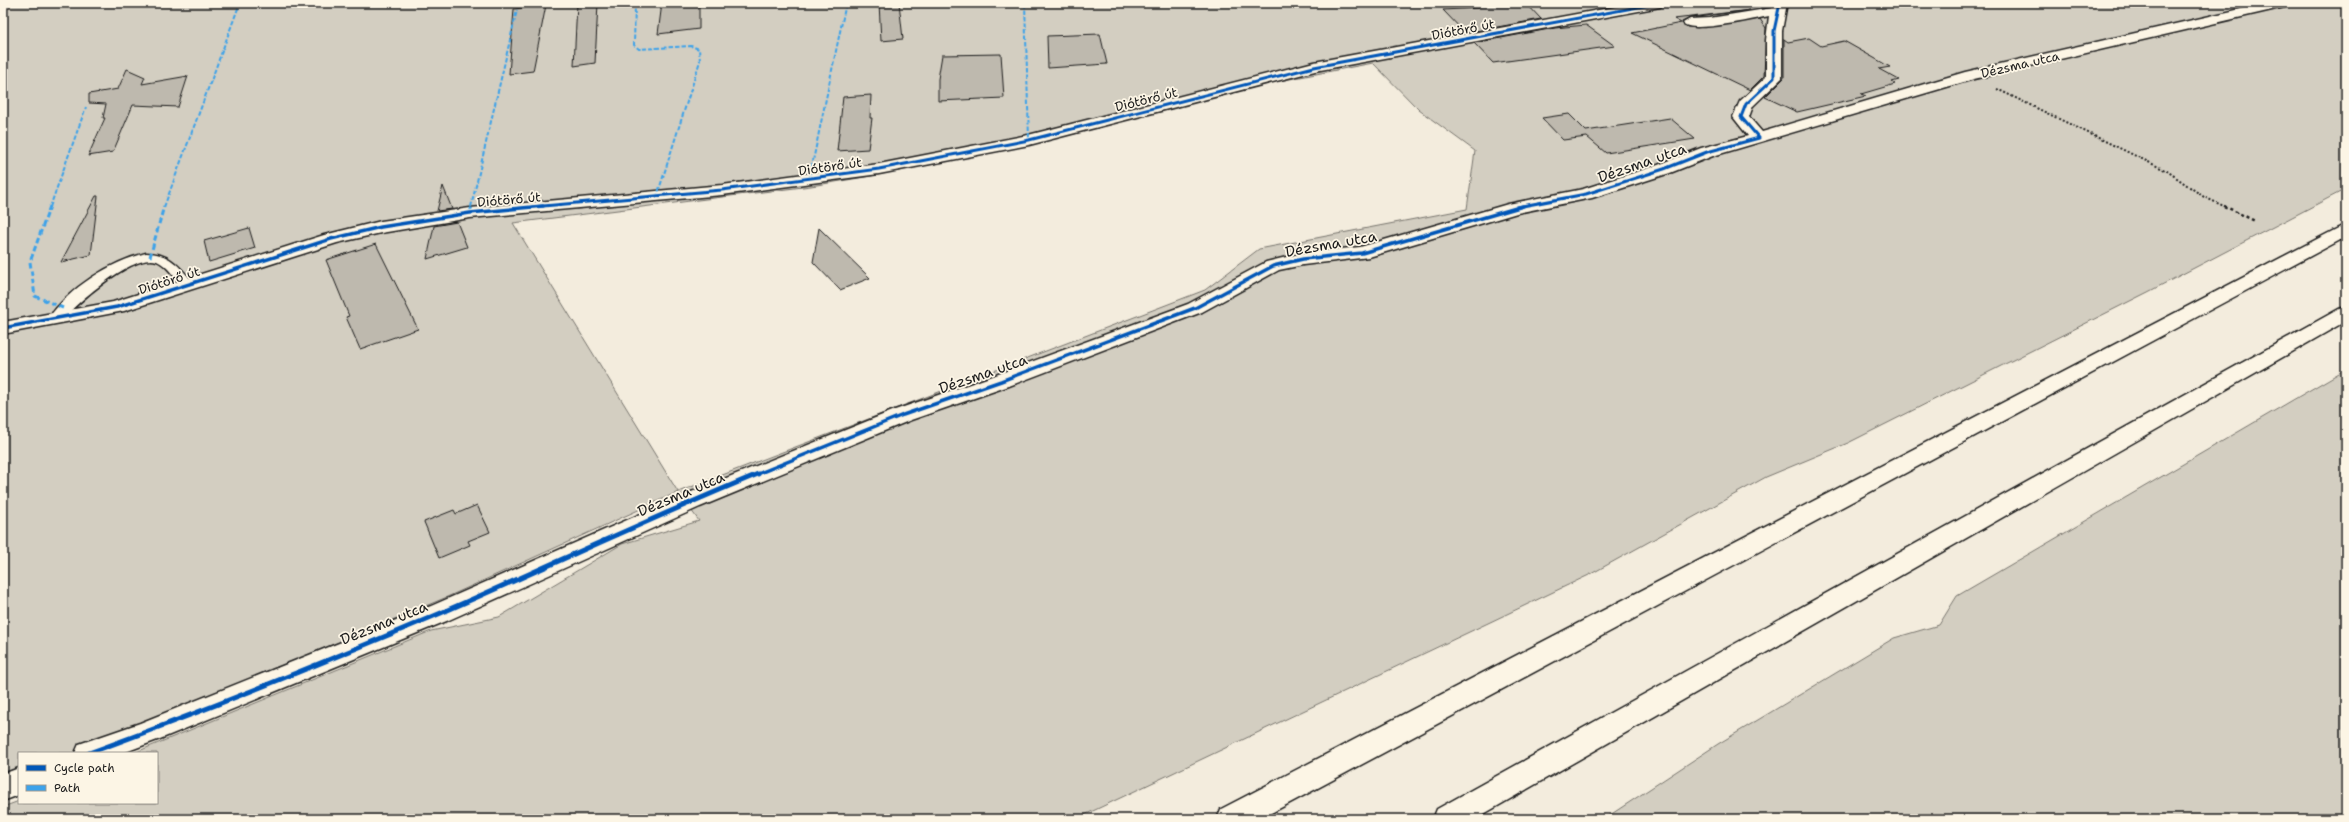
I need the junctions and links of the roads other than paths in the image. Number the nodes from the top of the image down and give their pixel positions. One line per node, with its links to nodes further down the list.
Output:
1 (1660, 3): 7 (main road, Diótörő út)
2 (2285, 3): 5 (main road, Dézsma utca)
3 (1779, 7): 4 (main road); 5 (main road)
4 (1690, 23)
5 (1759, 138): 11 (main road, Dézsma utca)
6 (2346, 230): 14 (main road)
7 (188, 285): 9 (main road, Diótörő út); 9 (lane)
8 (2346, 313): 15 (main road)
9 (56, 320): 10 (main road, Diótörő út)
10 (3, 328)
11 (92, 752)
12 (18, 781): 13 (main road)
13 (3, 788)
14 (1232, 819)
15 (1448, 819)

